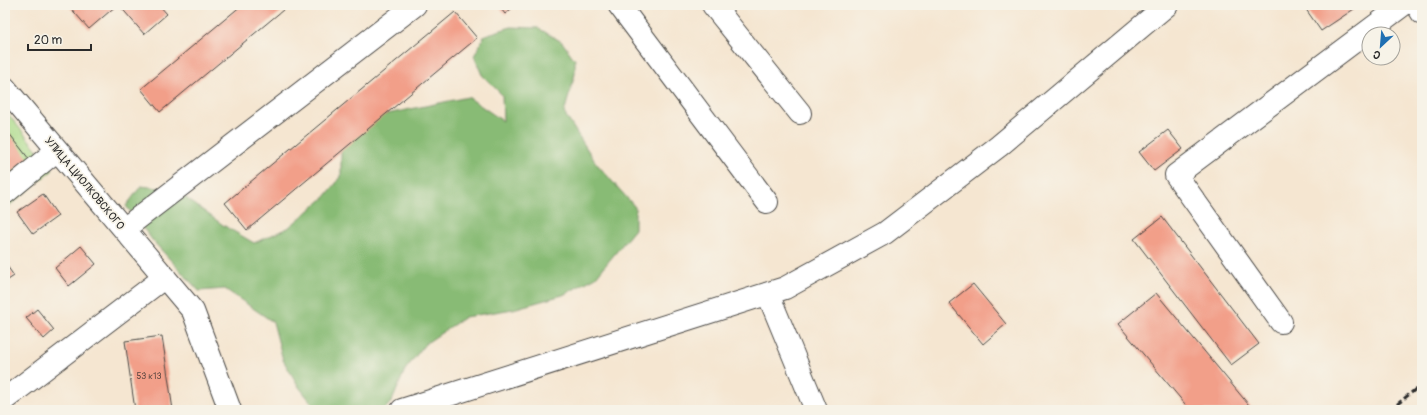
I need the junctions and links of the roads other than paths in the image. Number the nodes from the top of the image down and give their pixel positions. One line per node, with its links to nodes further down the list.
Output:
1 (415, 5): 13 (street)
2 (620, 5): 12 (street)
3 (713, 5): 9 (street)
4 (1167, 5): 15 (street)
5 (1403, 5): 16 (street)
6 (1417, 5): 7 (street)
7 (1422, 13)
8 (5, 88): 10 (street, УЛИЦА ЦИОЛКОВСКОГО)
9 (800, 113)
10 (57, 150): 11 (street); 13 (street, УЛИЦА ЦИОЛКОВСКОГО)
11 (5, 192)
12 (767, 202)
13 (124, 229): 14 (street, УЛИЦА ЦИОЛКОВСКОГО)
14 (165, 277): 17 (street); 18 (street, УЛИЦА ЦИОЛКОВСКОГО)
15 (768, 294): 19 (street); 20 (street)
16 (1281, 322)
17 (5, 400)
18 (230, 410)
19 (402, 410)
20 (816, 410)

